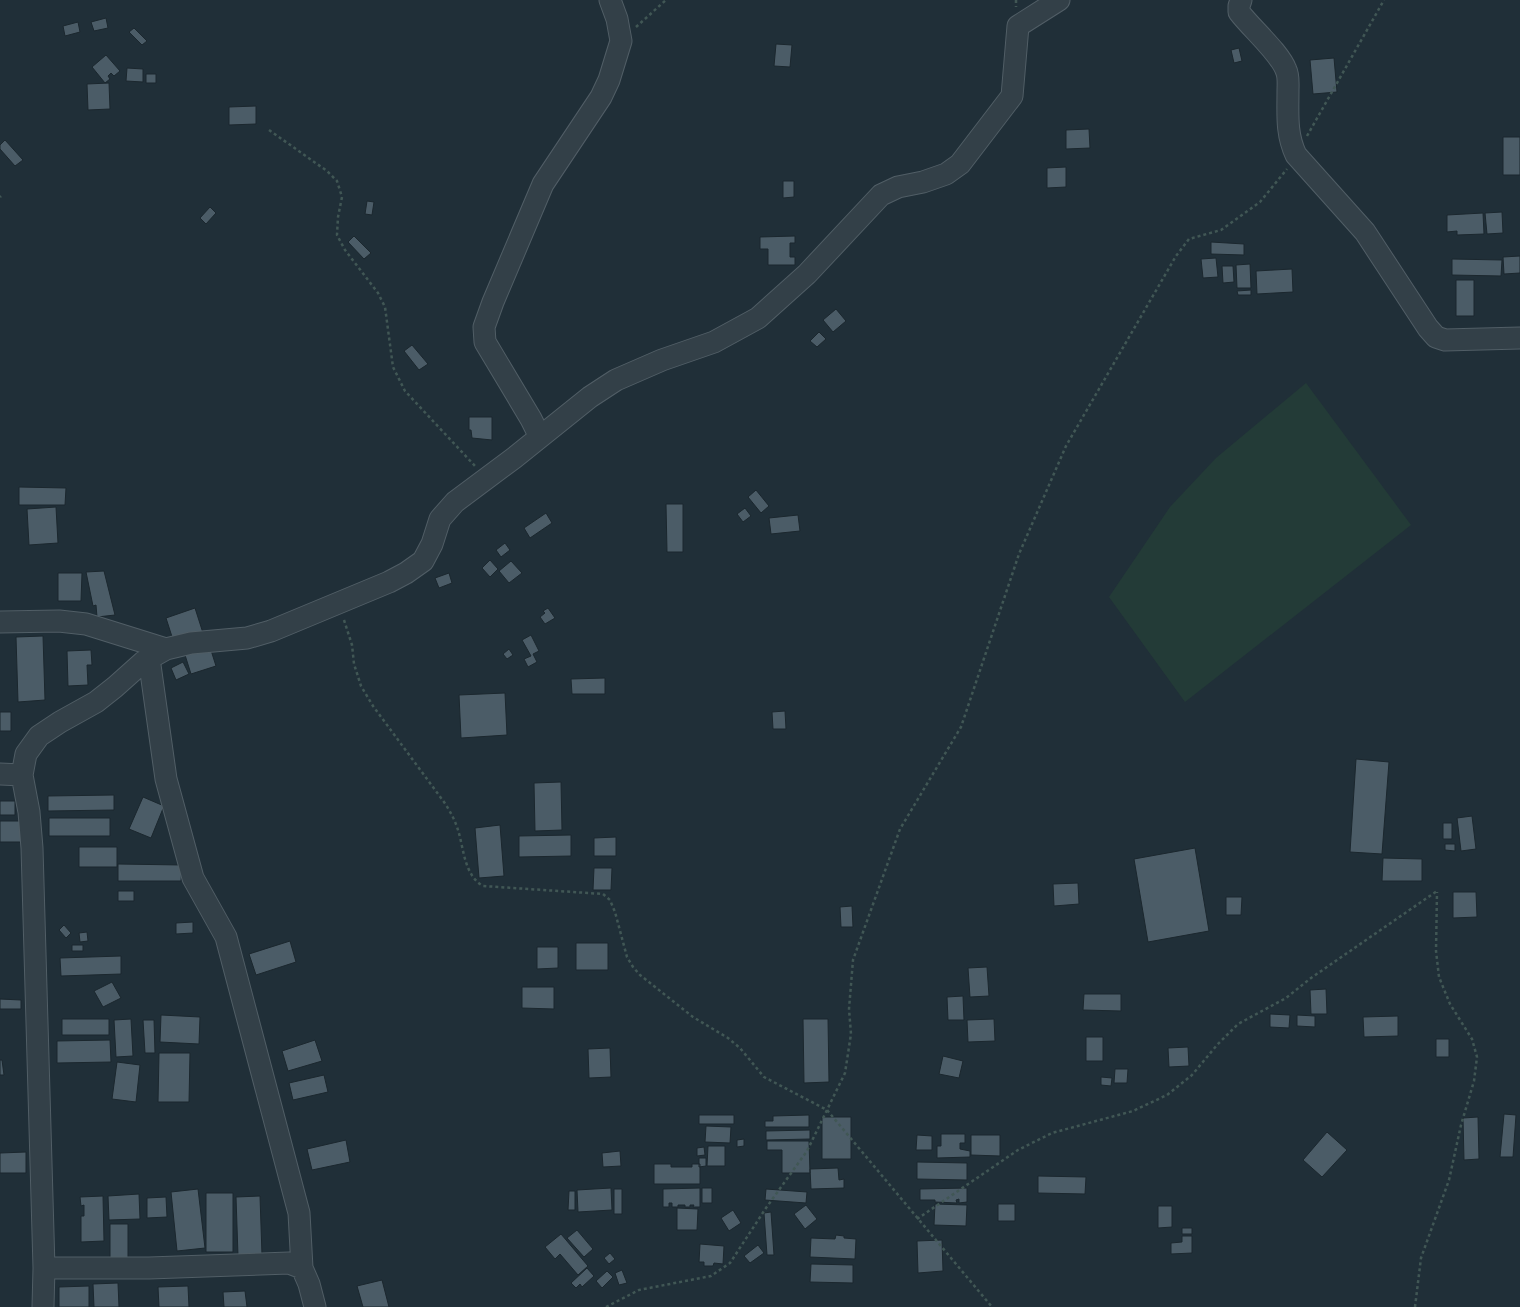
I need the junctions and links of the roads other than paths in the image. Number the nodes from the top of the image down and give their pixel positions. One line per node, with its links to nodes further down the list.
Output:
1 (610, 0): 5 (street)
2 (1059, 0): 5 (street)
3 (1241, 0): 4 (street)
4 (1520, 338)
5 (540, 437): 7 (street)
6 (0, 622): 7 (street)
7 (157, 654): 9 (street); 11 (street)
8 (0, 774): 9 (street)
9 (22, 774): 10 (street)
10 (44, 1268): 11 (street); 12 (street)
11 (302, 1268): 13 (street)
12 (43, 1307)
13 (315, 1307)

